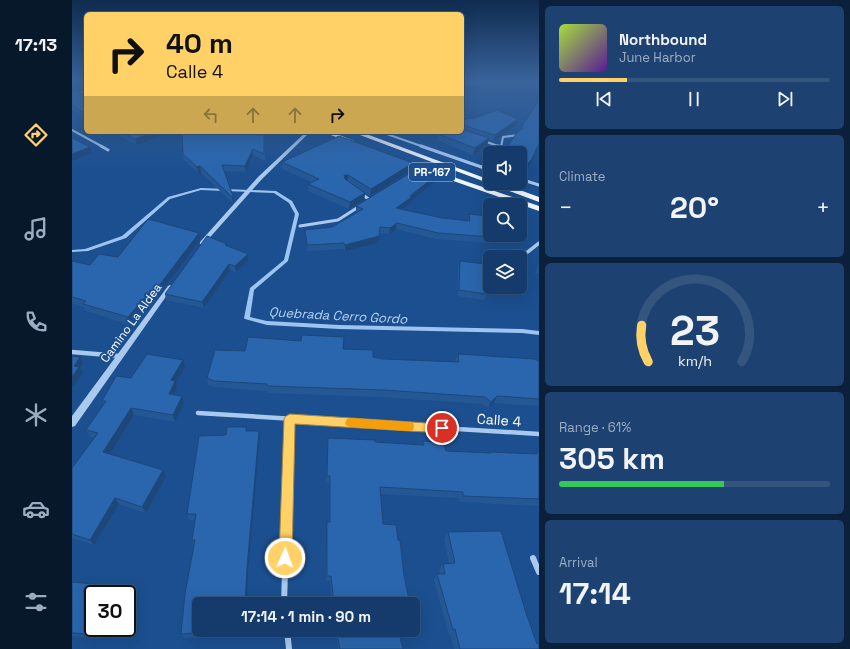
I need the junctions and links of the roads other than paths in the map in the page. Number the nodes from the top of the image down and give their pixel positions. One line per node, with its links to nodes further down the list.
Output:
1 (72, 130): 11 (street)
2 (306, 134): 25 (street)
3 (331, 134): 8 (main road)
4 (360, 134): 16 (main road, PR-167)
5 (387, 134): 13 (street)
6 (519, 135): 10 (street)
7 (481, 140): 9 (street)
8 (355, 143)
9 (498, 146)
10 (501, 146)
11 (108, 150)
12 (391, 157): 14 (main road, PR-167)
13 (482, 167)
14 (420, 168): 15 (street); 22 (main road, PR-167)
15 (413, 172)
16 (483, 180)
17 (527, 181): 18 (street)
18 (539, 185)
19 (511, 190): 21 (main road, PR-167)
20 (358, 192): 23 (street)
21 (539, 200)
22 (539, 209)
23 (300, 226)
24 (539, 243): 26 (street)
25 (199, 247)
26 (527, 252)
27 (176, 279): 29 (street, Camino La Aldea)
28 (72, 352): 29 (street)
29 (121, 356): 32 (street, Camino La Aldea)
30 (198, 413): 31 (street, Calle 4)
31 (290, 419): 33 (street, Calle 4); 36 (street)
32 (72, 423)
33 (539, 434)
34 (533, 558): 35 (street)
35 (539, 572)
36 (284, 597)
37 (288, 637): 38 (street)
38 (290, 649)

